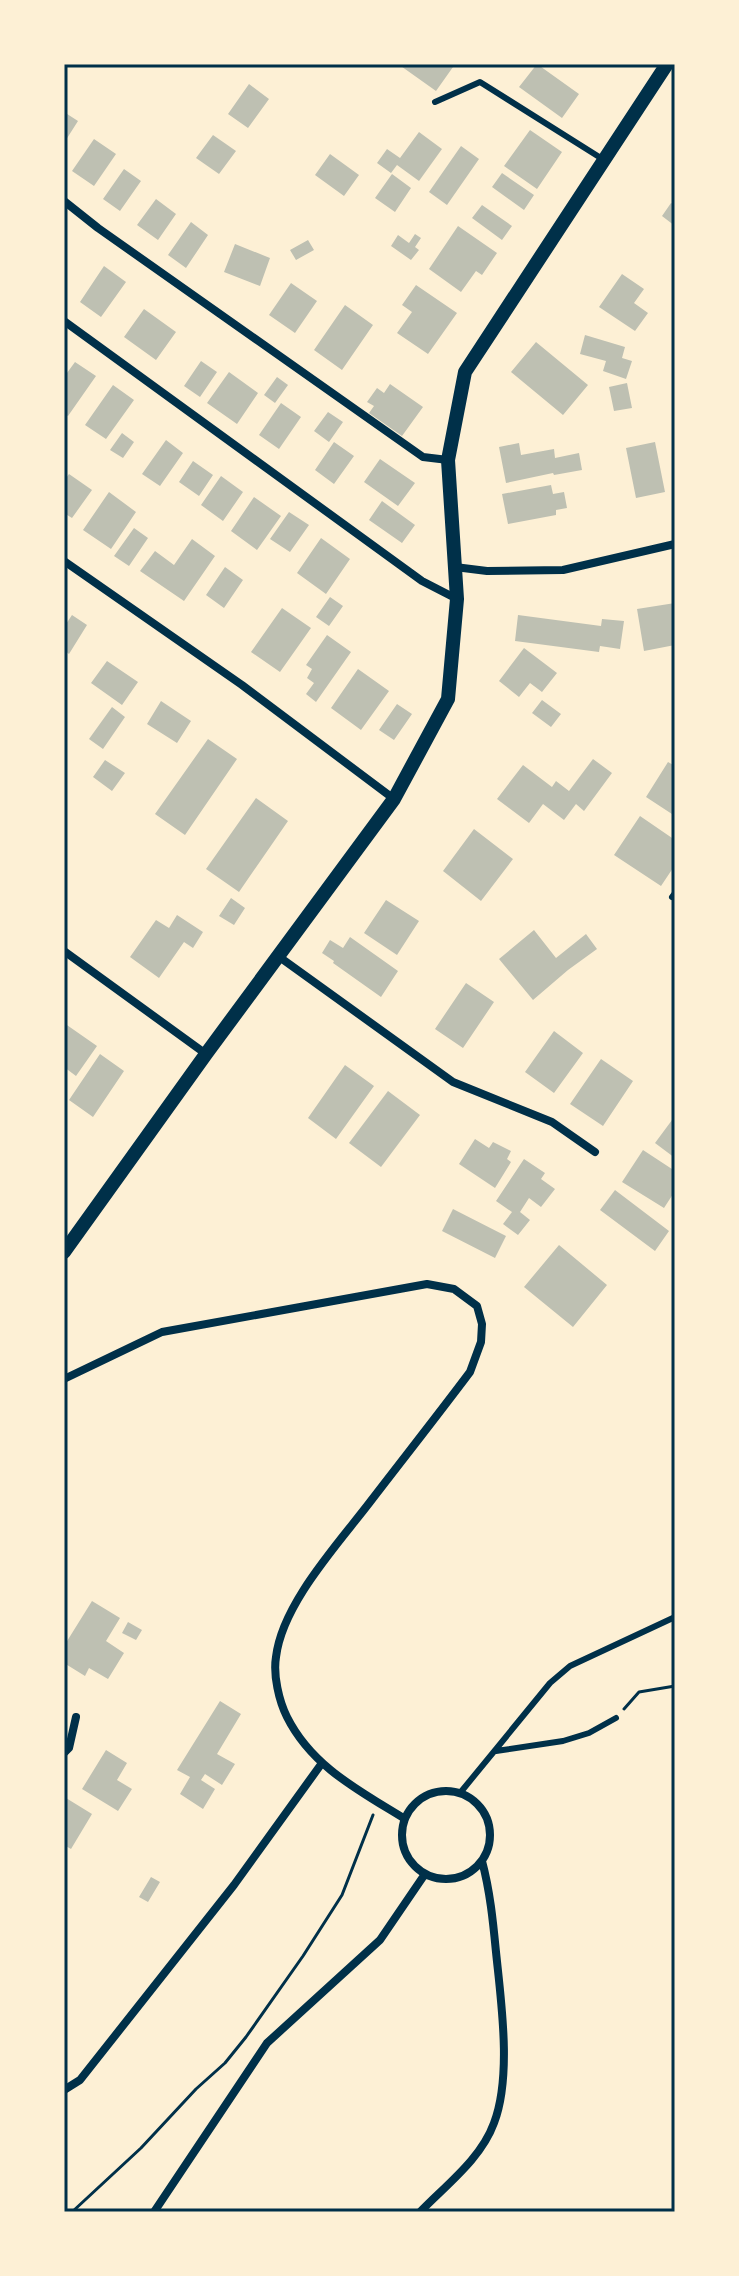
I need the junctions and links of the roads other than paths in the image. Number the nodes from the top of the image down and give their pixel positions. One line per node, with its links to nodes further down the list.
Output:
1 (667, 64): 3 (street)
2 (435, 102): 3 (lane)
3 (604, 160): 6 (street)
4 (64, 201): 6 (street)
5 (64, 321): 10 (street)
6 (448, 460): 9 (street)
7 (675, 544): 9 (street)
8 (64, 561): 11 (street)
9 (454, 567): 10 (street)
10 (457, 599): 11 (street)
11 (394, 799): 13 (street)
12 (64, 951): 14 (street)
13 (278, 956): 14 (street); 15 (street)
14 (206, 1054): 16 (street)
15 (595, 1152)
16 (64, 1252)
17 (64, 1379): 23 (street)
18 (675, 1617): 21 (lane)
19 (76, 1717): 22 (street)
20 (616, 1718): 21 (lane)
21 (496, 1751): 24 (lane)
22 (64, 1753)
23 (322, 1763): 25 (street); 28 (street)
24 (460, 1793): 25 (street); 26 (street)
25 (405, 1819): 27 (street)
26 (482, 1861): 27 (street); 30 (street)
27 (425, 1874): 29 (street)
28 (64, 2090)
29 (154, 2212)
30 (420, 2212)

